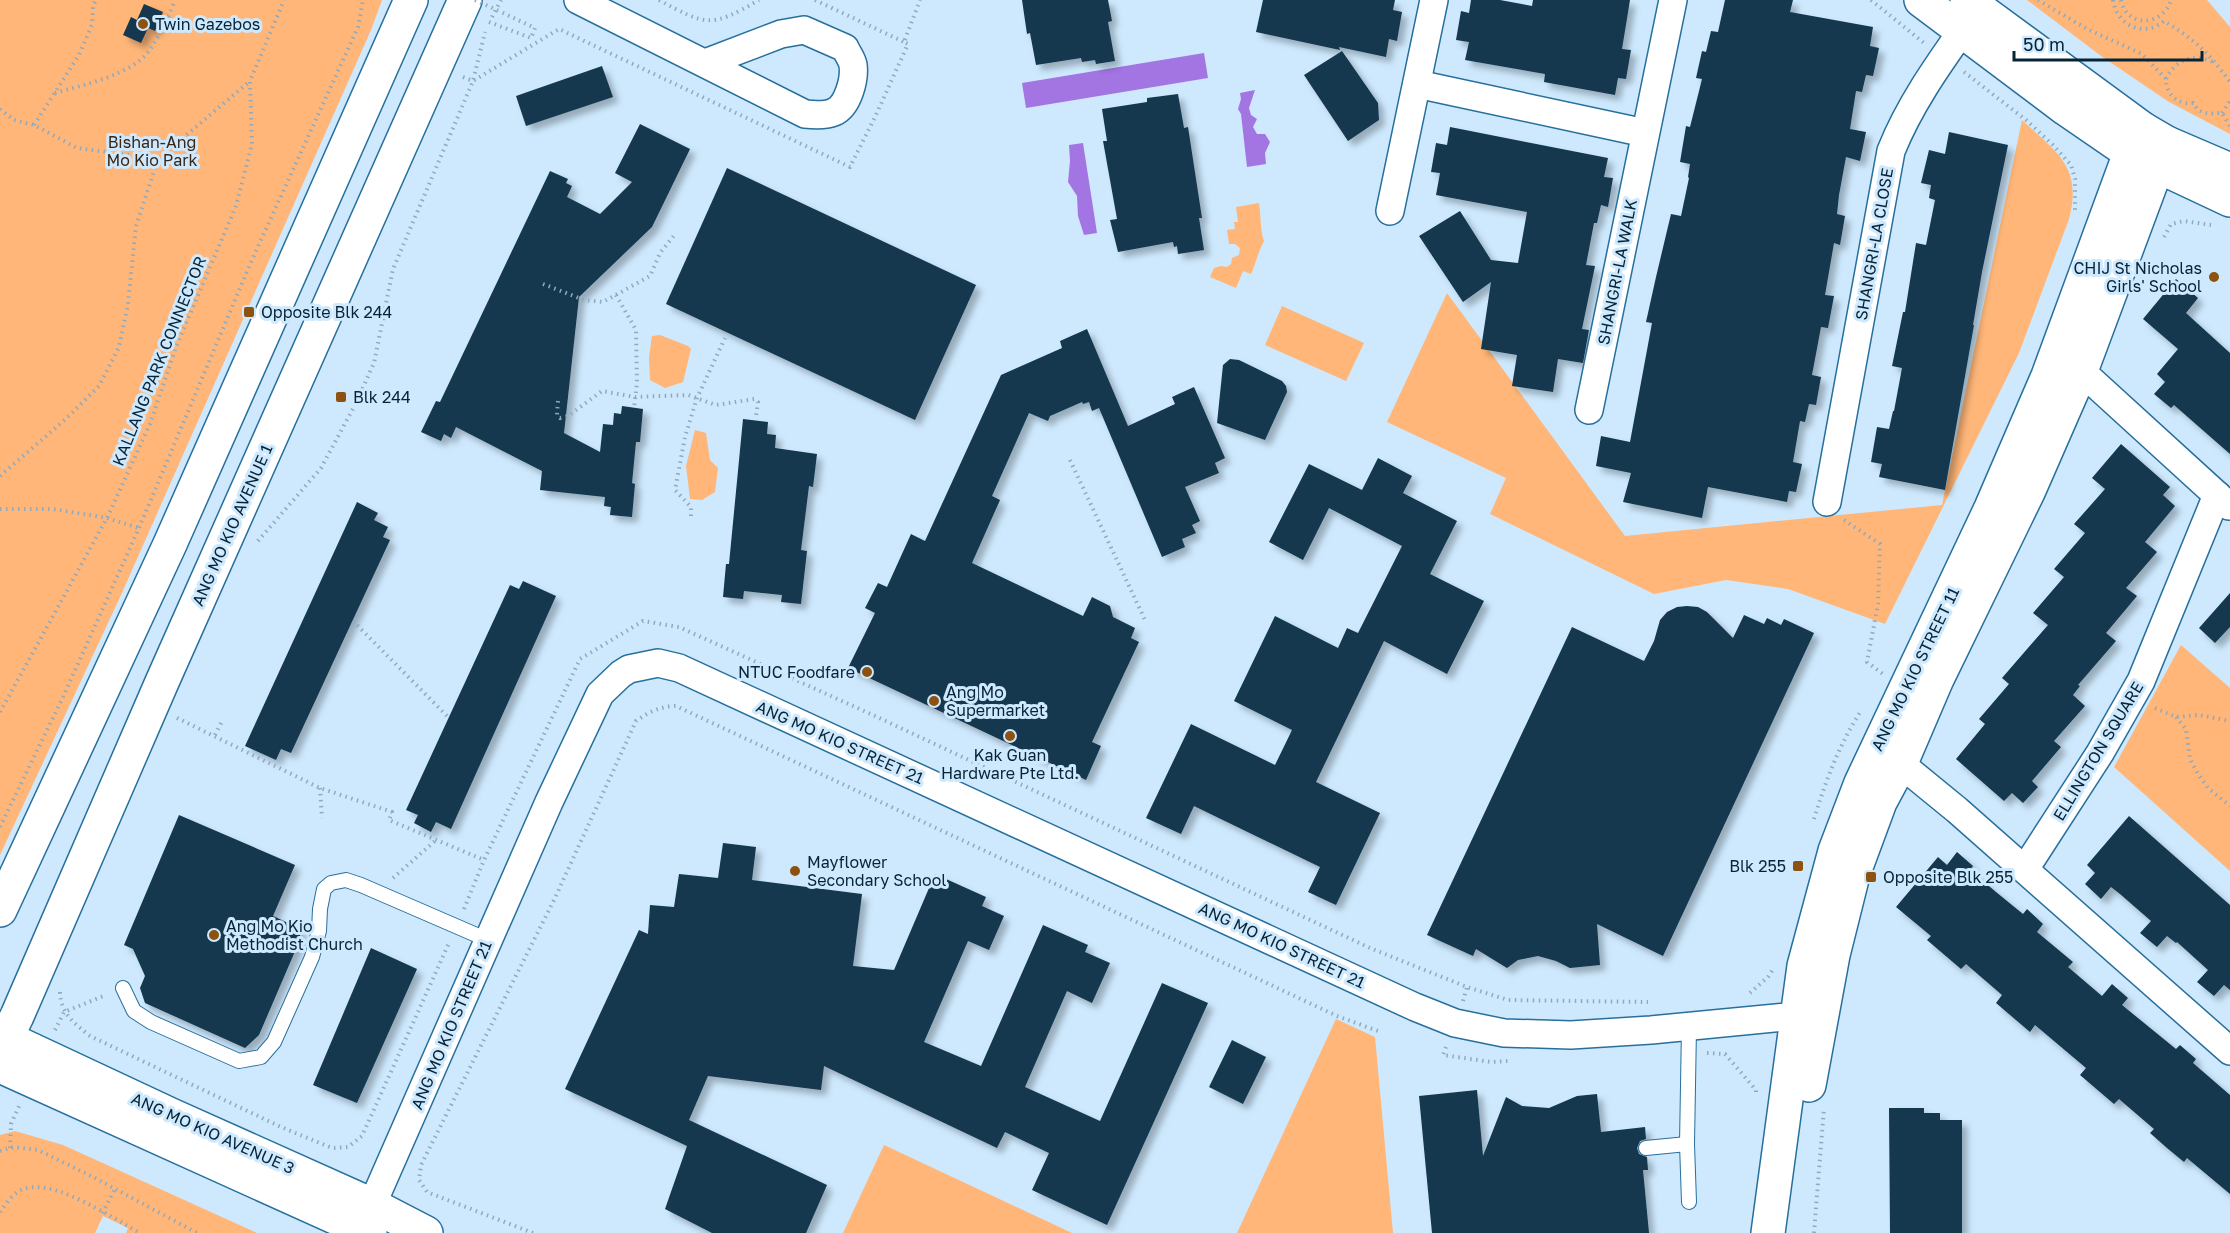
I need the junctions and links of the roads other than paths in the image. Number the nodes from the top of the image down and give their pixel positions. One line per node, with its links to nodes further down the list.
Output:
1 (411, 0): 21 (main road)
2 (465, 0): 26 (main road, ANG MO KIO AVENUE 1)
3 (578, 0): 8 (street)
4 (1434, 0): 9 (street)
5 (1673, 0): 10 (street, SHANGRI-LA WALK)
6 (1921, 0): 7 (main road)
7 (1969, 13): 11 (main road); 18 (street, SHANGRI-LA CLOSE)
8 (705, 63): 8 (street)
9 (1417, 84): 10 (street); 14 (street)
10 (1645, 133): 16 (street, SHANGRI-LA WALK)
11 (2149, 148): 12 (main road); 13 (main road); 15 (main road, ANG MO KIO STREET 11)
12 (2230, 170)
13 (2230, 200)
14 (1390, 211)
15 (2068, 364): 17 (street, ELLINGTON SQUARE); 19 (main road, ANG MO KIO STREET 11)
16 (1589, 410)
17 (2224, 500): 20 (street, ELLINGTON SQUARE)
18 (1827, 502)
19 (1889, 754): 20 (street); 24 (main road, ANG MO KIO STREET 11)
20 (2025, 869): 27 (street)
21 (0, 910)
22 (488, 940): 23 (lane); 25 (street, ANG MO KIO STREET 21); 31 (street, ANG MO KIO STREET 21)
23 (123, 988)
24 (1808, 1017): 25 (street, ANG MO KIO STREET 21); 33 (main road, ANG MO KIO STREET 11); 34 (main road, ANG MO KIO STREET 11)
25 (1689, 1040): 28 (lane)
26 (2, 1047): 31 (main road, ANG MO KIO AVENUE 3)
27 (2230, 1051)
28 (1687, 1144): 29 (lane); 30 (lane)
29 (1646, 1148)
30 (1689, 1202)
31 (371, 1219): 32 (main road, ANG MO KIO AVENUE 3)
32 (426, 1233)
33 (1768, 1233)
34 (1790, 1233)

